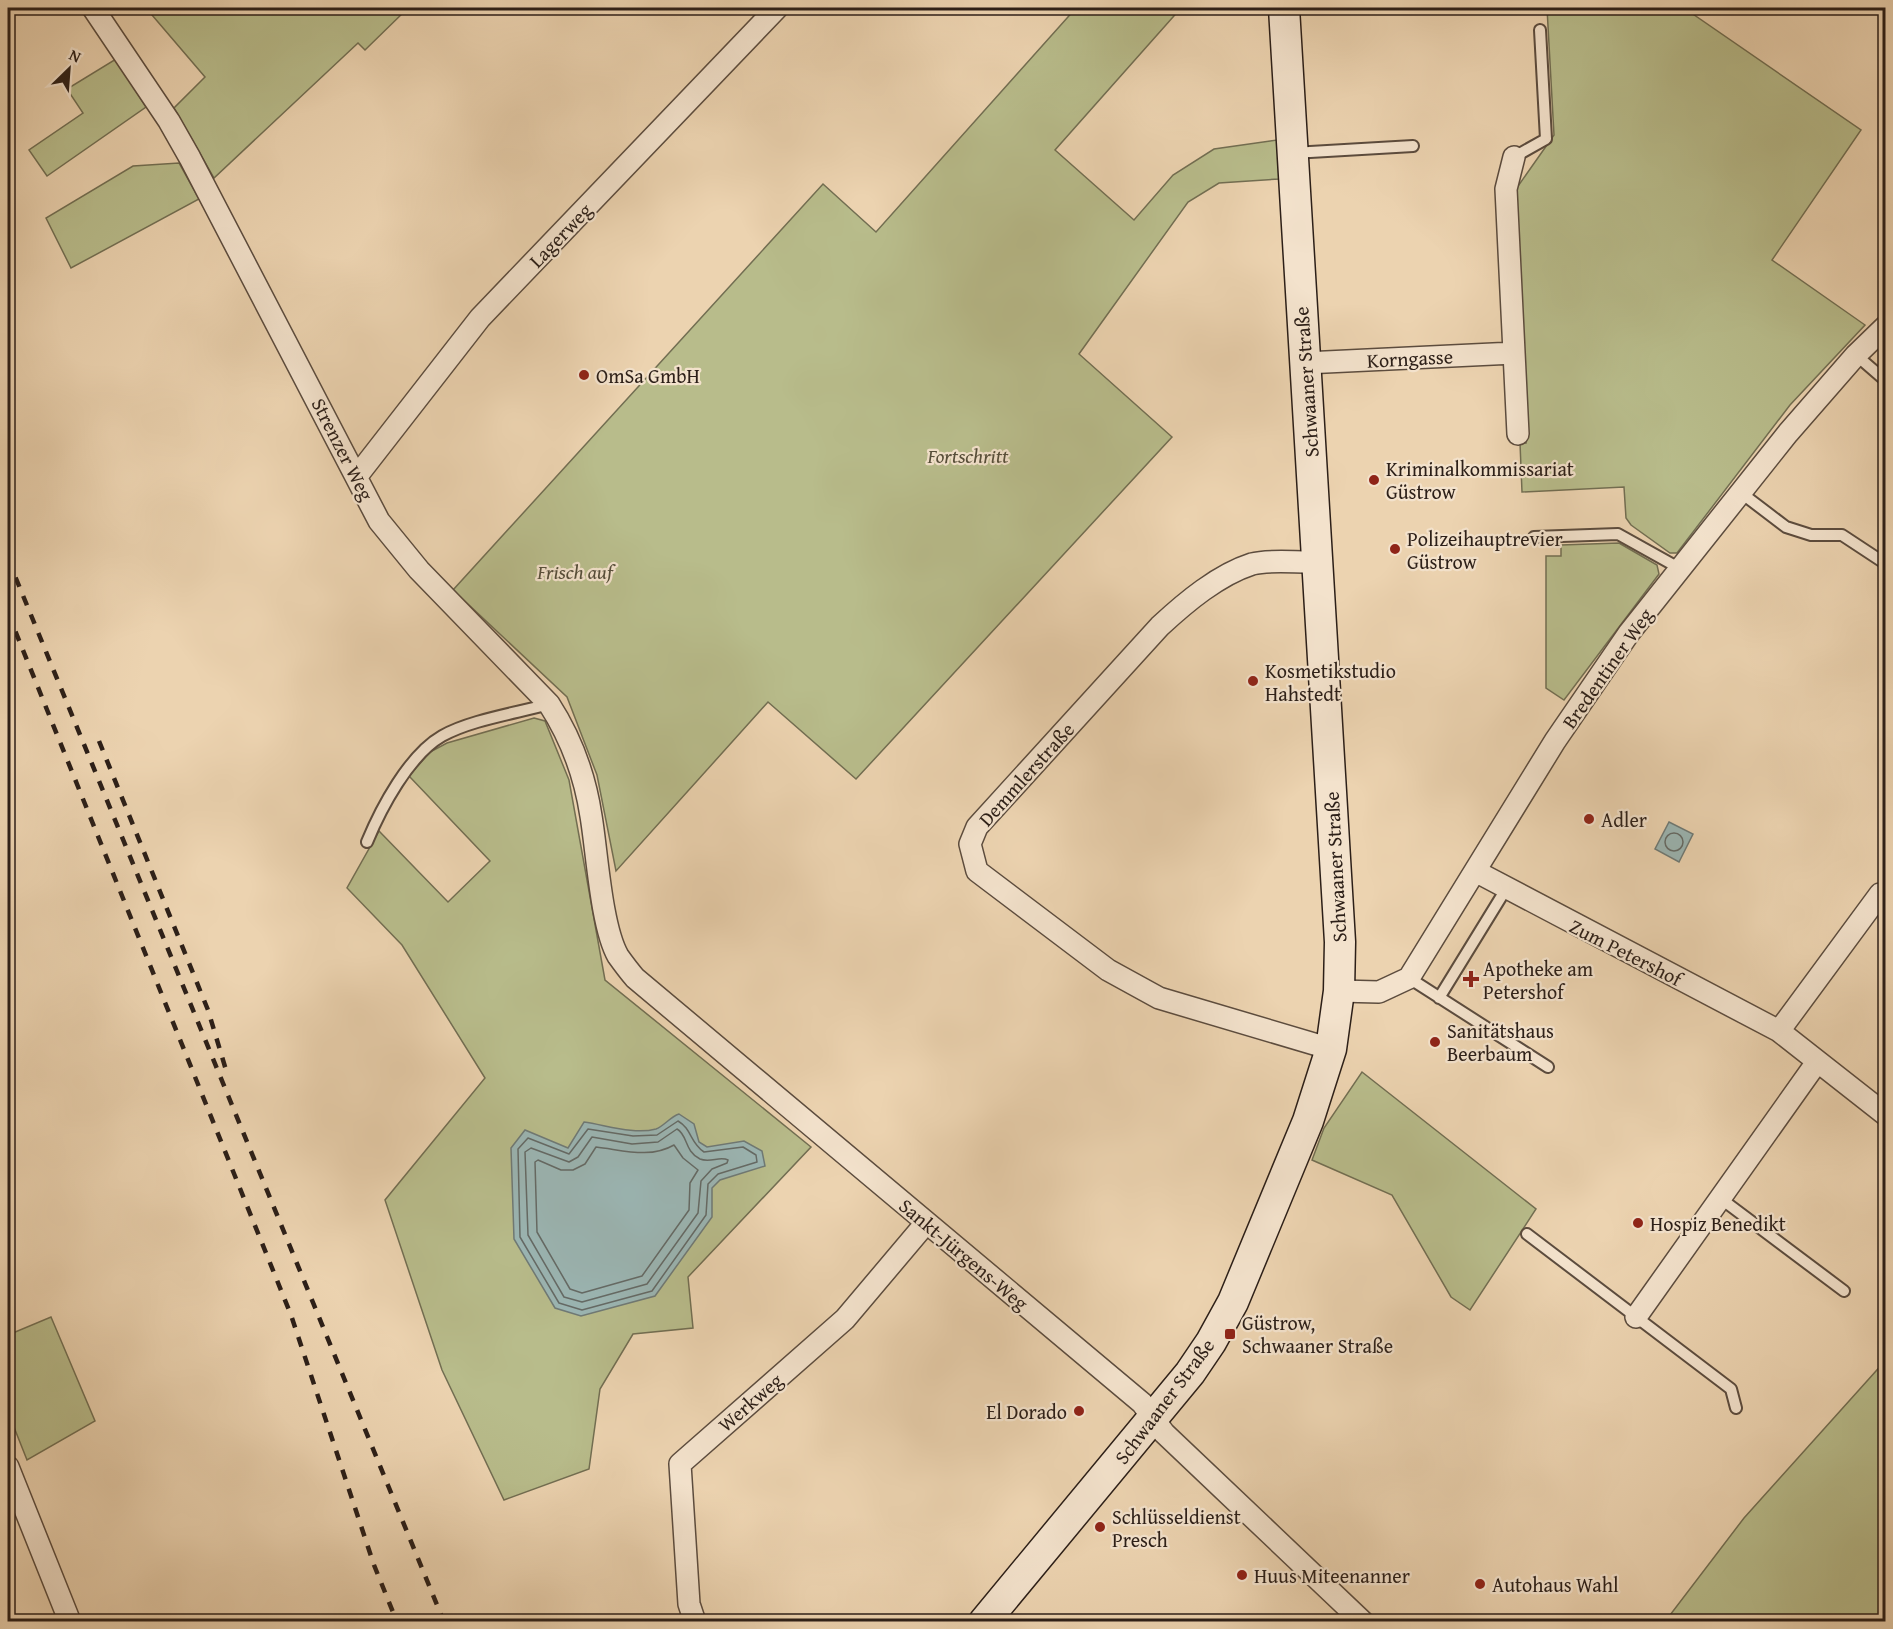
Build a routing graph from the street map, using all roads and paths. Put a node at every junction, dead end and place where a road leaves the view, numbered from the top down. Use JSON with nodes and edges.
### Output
{"nodes":[{"id":1,"x":93,"y":8,"type":"edge"},
{"id":2,"x":777,"y":8,"type":"edge"},
{"id":3,"x":1284,"y":8,"type":"edge"},
{"id":4,"x":1540,"y":30,"type":"dead end"},
{"id":5,"x":1413,"y":146,"type":"dead end"},
{"id":6,"x":1291,"y":153,"type":"junction"},
{"id":7,"x":1514,"y":157,"type":"joint"},
{"id":8,"x":1886,"y":326,"type":"edge"},
{"id":9,"x":1514,"y":353,"type":"junction"},
{"id":10,"x":1856,"y":355,"type":"junction"},
{"id":11,"x":1305,"y":363,"type":"junction"},
{"id":12,"x":1886,"y":381,"type":"edge"},
{"id":13,"x":1518,"y":434,"type":"dead end"},
{"id":14,"x":357,"y":476,"type":"junction"},
{"id":15,"x":1740,"y":492,"type":"junction"},
{"id":16,"x":1534,"y":537,"type":"dead end"},
{"id":17,"x":1318,"y":562,"type":"junction"},
{"id":18,"x":1886,"y":564,"type":"edge"},
{"id":19,"x":1679,"y":568,"type":"junction"},
{"id":20,"x":549,"y":705,"type":"junction"},
{"id":21,"x":368,"y":842,"type":"dead end"},
{"id":22,"x":1475,"y":871,"type":"junction"},
{"id":23,"x":599,"y":873,"type":"joint"},
{"id":24,"x":1506,"y":889,"type":"junction"},
{"id":25,"x":1882,"y":890,"type":"edge"},
{"id":26,"x":1409,"y":978,"type":"junction"},
{"id":27,"x":1339,"y":991,"type":"junction"},
{"id":28,"x":1439,"y":998,"type":"junction"},
{"id":29,"x":1779,"y":1031,"type":"junction"},
{"id":30,"x":1331,"y":1049,"type":"junction"},
{"id":31,"x":1817,"y":1062,"type":"junction"},
{"id":32,"x":1548,"y":1067,"type":"dead end"},
{"id":33,"x":1886,"y":1115,"type":"edge"},
{"id":34,"x":1720,"y":1198,"type":"junction"},
{"id":35,"x":926,"y":1223,"type":"junction"},
{"id":36,"x":1527,"y":1234,"type":"dead end"},
{"id":37,"x":1844,"y":1291,"type":"dead end"},
{"id":38,"x":1636,"y":1317,"type":"junction"},
{"id":39,"x":1736,"y":1408,"type":"dead end"},
{"id":40,"x":1154,"y":1419,"type":"junction"},
{"id":41,"x":8,"y":1467,"type":"edge"},
{"id":42,"x":70,"y":1622,"type":"edge"},
{"id":43,"x":695,"y":1622,"type":"edge"},
{"id":44,"x":984,"y":1622,"type":"edge"},
{"id":45,"x":1363,"y":1622,"type":"edge"}],
"edges":[{"from":1,"to":14,"type":"street","name":"Strenzer Weg"},
{"from":2,"to":14,"type":"street","name":"Lagerweg"},
{"from":3,"to":6,"type":"main road","name":"Schwaaner Straße"},
{"from":4,"to":7,"type":"lane"},
{"from":5,"to":6,"type":"lane"},
{"from":6,"to":11,"type":"main road","name":"Schwaaner Straße"},
{"from":7,"to":9,"type":"street"},
{"from":8,"to":10,"type":"street","name":"Bredentiner Weg"},
{"from":9,"to":11,"type":"street","name":"Korngasse"},
{"from":9,"to":13,"type":"street"},
{"from":10,"to":12,"type":"lane"},
{"from":10,"to":15,"type":"street","name":"Bredentiner Weg"},
{"from":11,"to":17,"type":"main road","name":"Schwaaner Straße"},
{"from":14,"to":20,"type":"street","name":"Strenzer Weg"},
{"from":15,"to":18,"type":"lane"},
{"from":15,"to":19,"type":"street","name":"Bredentiner Weg"},
{"from":16,"to":19,"type":"lane"},
{"from":17,"to":27,"type":"main road","name":"Schwaaner Straße"},
{"from":17,"to":30,"type":"street","name":"Demmlerstraße"},
{"from":19,"to":22,"type":"street","name":"Bredentiner Weg"},
{"from":20,"to":21,"type":"lane"},
{"from":20,"to":23,"type":"street","name":"Strenzer Weg"},
{"from":22,"to":24,"type":"street","name":"Zum Petershof"},
{"from":22,"to":26,"type":"street","name":"Bredentiner Weg"},
{"from":23,"to":35,"type":"street","name":"Sankt-Jürgens-Weg"},
{"from":24,"to":28,"type":"lane"},
{"from":24,"to":29,"type":"street","name":"Zum Petershof"},
{"from":25,"to":29,"type":"street"},
{"from":26,"to":27,"type":"street"},
{"from":26,"to":28,"type":"lane"},
{"from":27,"to":30,"type":"main road","name":"Schwaaner Straße"},
{"from":28,"to":32,"type":"lane"},
{"from":29,"to":31,"type":"street","name":"Zum Petershof"},
{"from":30,"to":40,"type":"main road","name":"Schwaaner Straße"},
{"from":31,"to":33,"type":"street","name":"Zum Petershof"},
{"from":31,"to":34,"type":"street"},
{"from":34,"to":37,"type":"lane"},
{"from":34,"to":38,"type":"street"},
{"from":35,"to":40,"type":"street","name":"Sankt-Jürgens-Weg"},
{"from":35,"to":43,"type":"street","name":"Werkweg"},
{"from":36,"to":38,"type":"lane"},
{"from":38,"to":39,"type":"lane"},
{"from":40,"to":44,"type":"main road","name":"Schwaaner Straße"},
{"from":40,"to":45,"type":"street","name":"Sankt-Jürgens-Weg"},
{"from":41,"to":42,"type":"street"}]}
